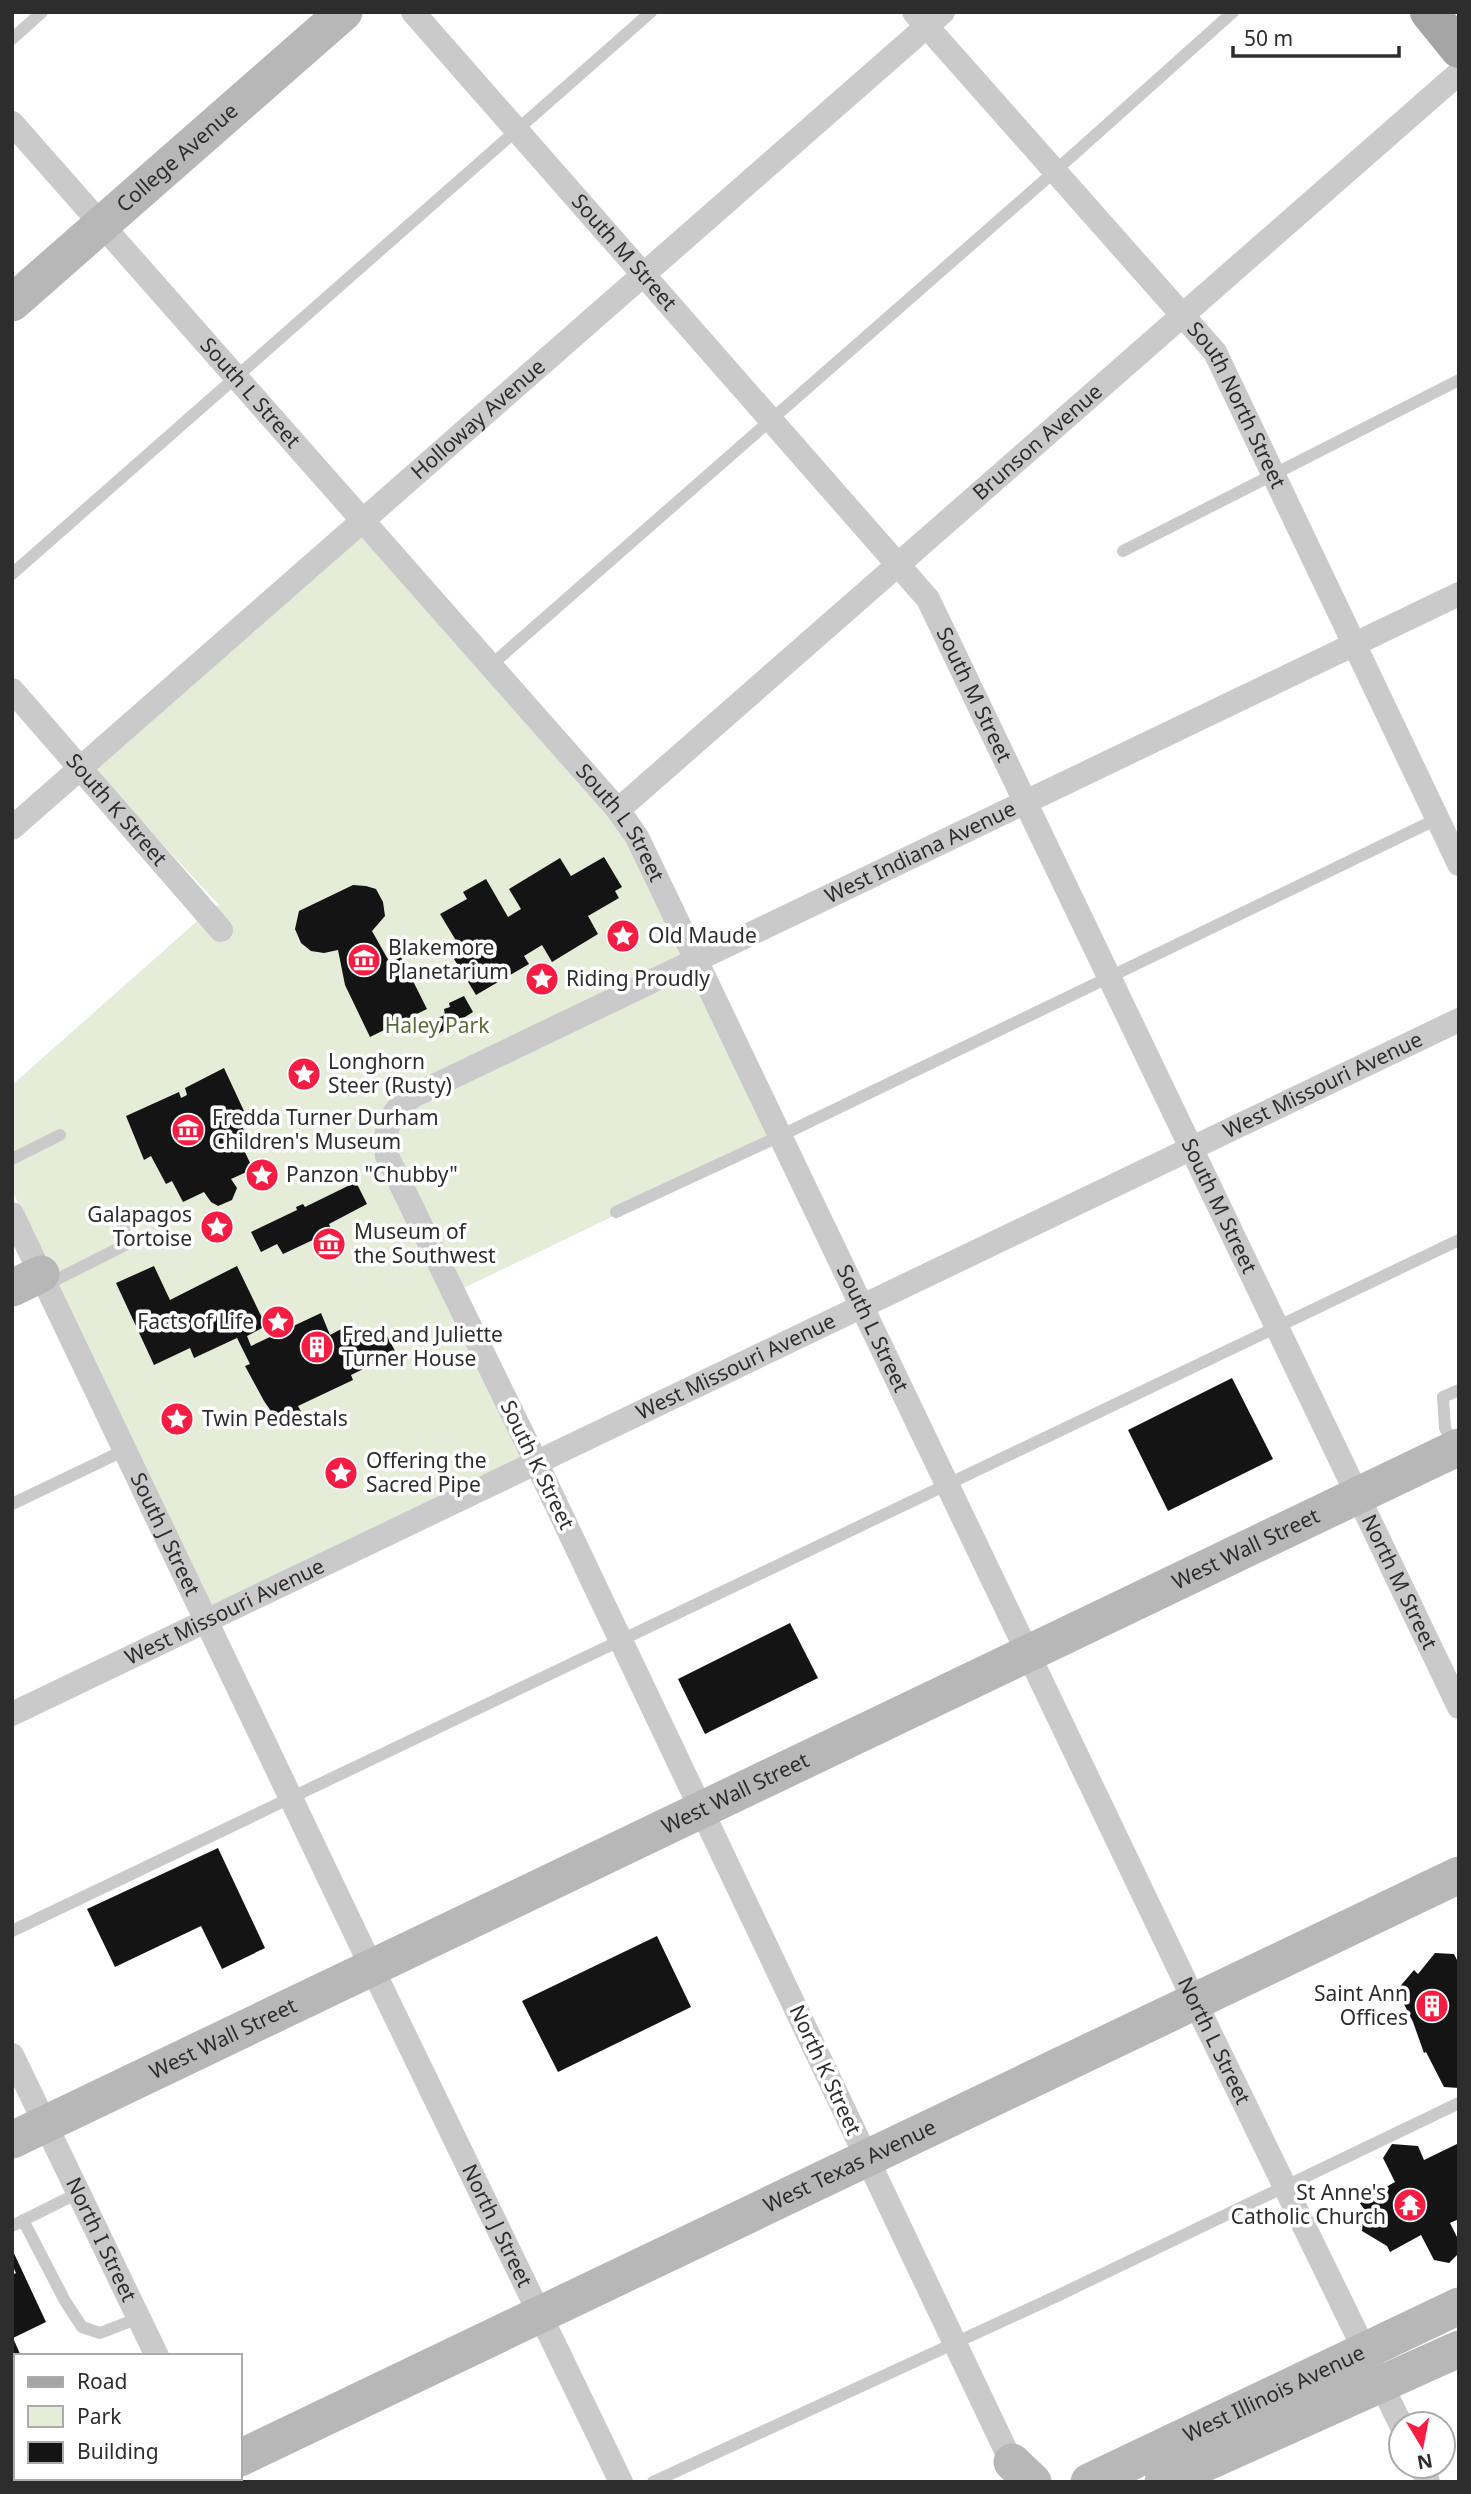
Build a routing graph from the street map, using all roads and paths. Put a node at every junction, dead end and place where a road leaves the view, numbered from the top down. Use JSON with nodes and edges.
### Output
{"nodes":[{"id":1,"x":42,"y":12,"type":"edge"},
{"id":2,"x":344,"y":12,"type":"edge"},
{"id":3,"x":413,"y":12,"type":"edge"},
{"id":4,"x":652,"y":12,"type":"edge"},
{"id":5,"x":1233,"y":12,"type":"edge"},
{"id":6,"x":1429,"y":12,"type":"edge"},
{"id":7,"x":928,"y":17,"type":"edge"},
{"id":8,"x":12,"y":39,"type":"edge"},
{"id":9,"x":1459,"y":49,"type":"edge"},
{"id":10,"x":1459,"y":73,"type":"edge"},
{"id":11,"x":12,"y":122,"type":"edge"},
{"id":12,"x":518,"y":131,"type":"junction"},
{"id":13,"x":1054,"y":172,"type":"junction"},
{"id":14,"x":101,"y":225,"type":"junction"},
{"id":15,"x":645,"y":276,"type":"junction"},
{"id":16,"x":12,"y":303,"type":"edge"},
{"id":17,"x":1182,"y":317,"type":"junction"},
{"id":18,"x":235,"y":377,"type":"junction"},
{"id":19,"x":1459,"y":380,"type":"edge"},
{"id":20,"x":770,"y":419,"type":"junction"},
{"id":21,"x":1274,"y":475,"type":"junction"},
{"id":22,"x":363,"y":522,"type":"junction"},
{"id":23,"x":1123,"y":551,"type":"dead end"},
{"id":24,"x":897,"y":563,"type":"junction"},
{"id":25,"x":12,"y":574,"type":"edge"},
{"id":26,"x":1459,"y":594,"type":"edge"},
{"id":27,"x":1354,"y":645,"type":"junction"},
{"id":28,"x":490,"y":666,"type":"junction"},
{"id":29,"x":12,"y":690,"type":"edge"},
{"id":30,"x":80,"y":769,"type":"junction"},
{"id":31,"x":1025,"y":803,"type":"junction"},
{"id":32,"x":618,"y":810,"type":"junction"},
{"id":33,"x":1437,"y":819,"type":"junction"},
{"id":34,"x":12,"y":828,"type":"edge"},
{"id":35,"x":1459,"y":864,"type":"edge"},
{"id":36,"x":221,"y":930,"type":"dead end"},
{"id":37,"x":695,"y":961,"type":"junction"},
{"id":38,"x":1109,"y":979,"type":"junction"},
{"id":39,"x":1459,"y":1020,"type":"edge"},
{"id":40,"x":390,"y":1118,"type":"joint"},
{"id":41,"x":60,"y":1135,"type":"dead end"},
{"id":42,"x":780,"y":1136,"type":"junction"},
{"id":43,"x":1190,"y":1149,"type":"junction"},
{"id":44,"x":12,"y":1159,"type":"edge"},
{"id":45,"x":617,"y":1212,"type":"dead end"},
{"id":46,"x":12,"y":1214,"type":"edge"},
{"id":47,"x":120,"y":1219,"type":"dead end"},
{"id":48,"x":1459,"y":1240,"type":"edge"},
{"id":49,"x":33,"y":1283,"type":"edge"},
{"id":50,"x":863,"y":1306,"type":"junction"},
{"id":51,"x":1276,"y":1326,"type":"junction"},
{"id":52,"x":1459,"y":1390,"type":"edge"},
{"id":53,"x":1457,"y":1448,"type":"edge"},
{"id":54,"x":125,"y":1450,"type":"junction"},
{"id":55,"x":536,"y":1462,"type":"junction"},
{"id":56,"x":948,"y":1484,"type":"junction"},
{"id":57,"x":1358,"y":1495,"type":"junction"},
{"id":58,"x":12,"y":1504,"type":"edge"},
{"id":59,"x":206,"y":1620,"type":"junction"},
{"id":60,"x":620,"y":1640,"type":"junction"},
{"id":61,"x":1029,"y":1653,"type":"junction"},
{"id":62,"x":1459,"y":1707,"type":"edge"},
{"id":63,"x":12,"y":1714,"type":"edge"},
{"id":64,"x":292,"y":1798,"type":"junction"},
{"id":65,"x":702,"y":1810,"type":"junction"},
{"id":66,"x":1459,"y":1875,"type":"edge"},
{"id":67,"x":12,"y":1931,"type":"edge"},
{"id":68,"x":372,"y":1968,"type":"junction"},
{"id":69,"x":1194,"y":2000,"type":"junction"},
{"id":70,"x":12,"y":2055,"type":"edge"},
{"id":71,"x":1459,"y":2103,"type":"edge"},
{"id":72,"x":45,"y":2124,"type":"junction"},
{"id":73,"x":12,"y":2140,"type":"edge"},
{"id":74,"x":867,"y":2158,"type":"junction"},
{"id":75,"x":1286,"y":2188,"type":"junction"},
{"id":76,"x":78,"y":2193,"type":"junction"},
{"id":77,"x":18,"y":2223,"type":"edge"},
{"id":78,"x":1459,"y":2306,"type":"edge"},
{"id":79,"x":540,"y":2315,"type":"junction"},
{"id":80,"x":139,"y":2318,"type":"junction"},
{"id":81,"x":956,"y":2344,"type":"junction"},
{"id":82,"x":1459,"y":2349,"type":"edge"},
{"id":83,"x":1365,"y":2352,"type":"junction"},
{"id":84,"x":156,"y":2354,"type":"edge"},
{"id":85,"x":1381,"y":2385,"type":"junction"},
{"id":86,"x":1394,"y":2410,"type":"edge"},
{"id":87,"x":242,"y":2457,"type":"edge"},
{"id":88,"x":1022,"y":2475,"type":"edge"},
{"id":89,"x":621,"y":2482,"type":"edge"},
{"id":90,"x":653,"y":2482,"type":"edge"},
{"id":91,"x":1088,"y":2482,"type":"edge"},
{"id":92,"x":1163,"y":2482,"type":"edge"}],
"edges":[{"from":1,"to":8,"type":"lane"},
{"from":2,"to":14,"type":"main road","name":"College Avenue"},
{"from":3,"to":12,"type":"street","name":"South M Street"},
{"from":4,"to":12,"type":"lane"},
{"from":5,"to":13,"type":"lane"},
{"from":6,"to":9,"type":"main road"},
{"from":7,"to":13,"type":"street","name":"South North Street"},
{"from":7,"to":15,"type":"street","name":"Holloway Avenue"},
{"from":10,"to":17,"type":"street","name":"Brunson Avenue"},
{"from":11,"to":14,"type":"street","name":"South L Street"},
{"from":12,"to":15,"type":"street","name":"South M Street"},
{"from":12,"to":18,"type":"lane"},
{"from":13,"to":17,"type":"street","name":"South North Street"},
{"from":13,"to":20,"type":"lane"},
{"from":14,"to":16,"type":"main road","name":"College Avenue"},
{"from":14,"to":18,"type":"street","name":"South L Street"},
{"from":15,"to":20,"type":"street","name":"South M Street"},
{"from":15,"to":22,"type":"street","name":"Holloway Avenue"},
{"from":17,"to":21,"type":"street","name":"South North Street"},
{"from":17,"to":24,"type":"street","name":"Brunson Avenue"},
{"from":18,"to":22,"type":"street","name":"South L Street"},
{"from":18,"to":25,"type":"lane"},
{"from":19,"to":21,"type":"lane"},
{"from":20,"to":24,"type":"street","name":"South M Street"},
{"from":20,"to":28,"type":"lane"},
{"from":21,"to":23,"type":"lane"},
{"from":21,"to":27,"type":"street","name":"South North Street"},
{"from":22,"to":28,"type":"street","name":"South L Street"},
{"from":22,"to":30,"type":"street","name":"Holloway Avenue"},
{"from":24,"to":31,"type":"street","name":"South M Street"},
{"from":24,"to":32,"type":"street","name":"Brunson Avenue"},
{"from":26,"to":27,"type":"street","name":"West Indiana Avenue"},
{"from":27,"to":31,"type":"street","name":"West Indiana Avenue"},
{"from":27,"to":33,"type":"street","name":"South North Street"},
{"from":28,"to":32,"type":"street","name":"South L Street"},
{"from":29,"to":30,"type":"street","name":"South K Street"},
{"from":30,"to":34,"type":"street","name":"Holloway Avenue"},
{"from":30,"to":36,"type":"street","name":"South K Street"},
{"from":31,"to":37,"type":"street","name":"West Indiana Avenue"},
{"from":31,"to":38,"type":"street","name":"South M Street"},
{"from":32,"to":37,"type":"street","name":"South L Street"},
{"from":33,"to":35,"type":"street","name":"South North Street"},
{"from":33,"to":38,"type":"lane"},
{"from":37,"to":40,"type":"street","name":"West Indiana Avenue"},
{"from":37,"to":42,"type":"street","name":"South L Street"},
{"from":38,"to":42,"type":"lane"},
{"from":38,"to":43,"type":"street","name":"South M Street"},
{"from":39,"to":43,"type":"street","name":"West Missouri Avenue"},
{"from":40,"to":55,"type":"street","name":"South K Street"},
{"from":41,"to":44,"type":"lane"},
{"from":42,"to":45,"type":"lane"},
{"from":42,"to":50,"type":"street","name":"South L Street"},
{"from":43,"to":50,"type":"street","name":"West Missouri Avenue"},
{"from":43,"to":51,"type":"street","name":"South M Street"},
{"from":46,"to":49,"type":"street","name":"South J Street"},
{"from":47,"to":49,"type":"lane"},
{"from":48,"to":51,"type":"lane"},
{"from":49,"to":54,"type":"street","name":"South J Street"},
{"from":50,"to":55,"type":"street","name":"West Missouri Avenue"},
{"from":50,"to":56,"type":"street","name":"South L Street"},
{"from":51,"to":56,"type":"lane"},
{"from":51,"to":57,"type":"street","name":"South M Street"},
{"from":52,"to":53,"type":"lane"},
{"from":53,"to":57,"type":"main road","name":"West Wall Street"},
{"from":54,"to":58,"type":"lane"},
{"from":54,"to":59,"type":"street","name":"South J Street"},
{"from":55,"to":59,"type":"street","name":"West Missouri Avenue"},
{"from":55,"to":60,"type":"street","name":"South K Street"},
{"from":56,"to":60,"type":"lane"},
{"from":56,"to":61,"type":"street","name":"South L Street"},
{"from":57,"to":61,"type":"main road","name":"West Wall Street"},
{"from":57,"to":62,"type":"street","name":"North M Street"},
{"from":59,"to":63,"type":"street","name":"West Missouri Avenue"},
{"from":59,"to":64,"type":"street","name":"South J Street"},
{"from":60,"to":64,"type":"lane"},
{"from":60,"to":65,"type":"street","name":"South K Street"},
{"from":61,"to":65,"type":"main road","name":"West Wall Street"},
{"from":61,"to":69,"type":"street","name":"North L Street"},
{"from":64,"to":67,"type":"lane"},
{"from":64,"to":68,"type":"street","name":"South J Street"},
{"from":65,"to":68,"type":"main road","name":"West Wall Street"},
{"from":65,"to":74,"type":"street","name":"North K Street"},
{"from":66,"to":69,"type":"main road","name":"West Texas Avenue"},
{"from":68,"to":72,"type":"main road","name":"West Wall Street"},
{"from":68,"to":79,"type":"street","name":"North J Street"},
{"from":69,"to":74,"type":"main road","name":"West Texas Avenue"},
{"from":69,"to":75,"type":"street","name":"North L Street"},
{"from":70,"to":72,"type":"street","name":"North I Street"},
{"from":71,"to":75,"type":"lane"},
{"from":72,"to":73,"type":"main road","name":"West Wall Street"},
{"from":72,"to":76,"type":"street","name":"North I Street"},
{"from":74,"to":79,"type":"main road","name":"West Texas Avenue"},
{"from":74,"to":81,"type":"street","name":"North K Street"},
{"from":75,"to":81,"type":"lane"},
{"from":75,"to":83,"type":"street","name":"North L Street"},
{"from":76,"to":77,"type":"lane"},
{"from":76,"to":80,"type":"street","name":"North I Street"},
{"from":77,"to":80,"type":"lane"},
{"from":78,"to":83,"type":"main road","name":"West Illinois Avenue"},
{"from":79,"to":87,"type":"main road","name":"West Texas Avenue"},
{"from":79,"to":89,"type":"street","name":"North J Street"},
{"from":80,"to":84,"type":"street","name":"North I Street"},
{"from":81,"to":88,"type":"street","name":"North K Street"},
{"from":81,"to":90,"type":"lane"},
{"from":82,"to":85,"type":"main road","name":"West Illinois Avenue"},
{"from":83,"to":85,"type":"street","name":"North L Street"},
{"from":83,"to":91,"type":"main road","name":"West Illinois Avenue"},
{"from":85,"to":86,"type":"street","name":"North L Street"},
{"from":85,"to":92,"type":"main road","name":"West Illinois Avenue"}]}
